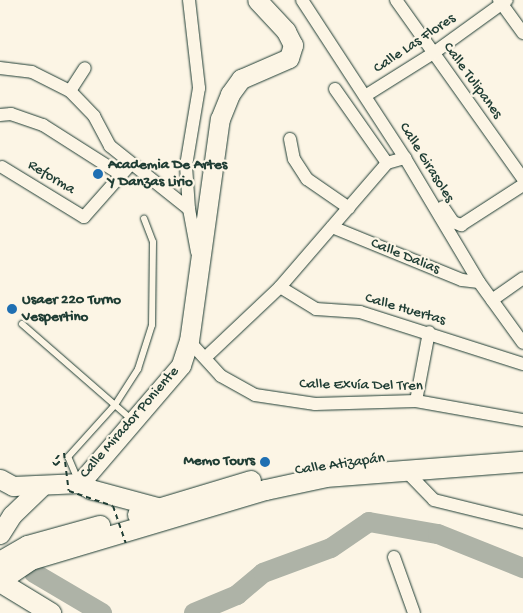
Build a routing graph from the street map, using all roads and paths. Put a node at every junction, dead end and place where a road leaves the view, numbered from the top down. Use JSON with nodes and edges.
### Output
{"nodes":[{"id":1,"x":189,"y":0,"type":"edge"},
{"id":2,"x":256,"y":0,"type":"edge"},
{"id":3,"x":302,"y":0,"type":"edge"},
{"id":4,"x":396,"y":0,"type":"edge"},
{"id":5,"x":503,"y":1,"type":"edge"},
{"id":6,"x":523,"y":33,"type":"edge"},
{"id":7,"x":432,"y":54,"type":"junction"},
{"id":8,"x":0,"y":68,"type":"edge"},
{"id":9,"x":85,"y":68,"type":"dead end"},
{"id":10,"x":335,"y":89,"type":"dead end"},
{"id":11,"x":70,"y":91,"type":"junction"},
{"id":12,"x":365,"y":96,"type":"junction"},
{"id":13,"x":0,"y":116,"type":"edge"},
{"id":14,"x":290,"y":139,"type":"dead end"},
{"id":15,"x":405,"y":158,"type":"junction"},
{"id":16,"x":387,"y":163,"type":"junction"},
{"id":17,"x":2,"y":167,"type":"dead end"},
{"id":18,"x":125,"y":169,"type":"junction"},
{"id":19,"x":413,"y":172,"type":"junction"},
{"id":20,"x":523,"y":179,"type":"edge"},
{"id":21,"x":523,"y":185,"type":"edge"},
{"id":22,"x":349,"y":208,"type":"junction"},
{"id":23,"x":189,"y":209,"type":"junction"},
{"id":24,"x":144,"y":219,"type":"dead end"},
{"id":25,"x":332,"y":227,"type":"junction"},
{"id":26,"x":199,"y":259,"type":"junction"},
{"id":27,"x":523,"y":278,"type":"edge"},
{"id":28,"x":479,"y":282,"type":"junction"},
{"id":29,"x":280,"y":287,"type":"junction"},
{"id":30,"x":492,"y":300,"type":"junction"},
{"id":31,"x":22,"y":324,"type":"dead end"},
{"id":32,"x":428,"y":332,"type":"junction"},
{"id":33,"x":190,"y":341,"type":"junction"},
{"id":34,"x":523,"y":343,"type":"edge"},
{"id":35,"x":206,"y":357,"type":"junction"},
{"id":36,"x":523,"y":364,"type":"edge"},
{"id":37,"x":416,"y":401,"type":"junction"},
{"id":38,"x":115,"y":405,"type":"junction"},
{"id":39,"x":523,"y":420,"type":"edge"},
{"id":40,"x":134,"y":422,"type":"junction"},
{"id":41,"x":523,"y":448,"type":"edge"},
{"id":42,"x":64,"y":453,"type":"dead end"},
{"id":43,"x":523,"y":462,"type":"edge"},
{"id":44,"x":404,"y":469,"type":"junction"},
{"id":45,"x":0,"y":479,"type":"edge"},
{"id":46,"x":80,"y":483,"type":"junction"},
{"id":47,"x":41,"y":487,"type":"junction"},
{"id":48,"x":164,"y":514,"type":"junction"},
{"id":49,"x":523,"y":522,"type":"edge"},
{"id":50,"x":0,"y":534,"type":"edge"},
{"id":51,"x":126,"y":543,"type":"dead end"},
{"id":52,"x":394,"y":557,"type":"dead end"},
{"id":53,"x":0,"y":562,"type":"edge"},
{"id":54,"x":0,"y":582,"type":"edge"},
{"id":55,"x":50,"y":613,"type":"edge"},
{"id":56,"x":414,"y":613,"type":"edge"}],
"edges":[{"from":1,"to":23,"type":"street"},
{"from":2,"to":26,"type":"street"},
{"from":3,"to":12,"type":"street","name":"Calle Girasoles"},
{"from":4,"to":7,"type":"street","name":"Calle Tulipanes"},
{"from":5,"to":6,"type":"street"},
{"from":5,"to":7,"type":"street","name":"Calle Las Flores"},
{"from":7,"to":12,"type":"street","name":"Calle Las Flores"},
{"from":7,"to":20,"type":"street","name":"Calle Tulipanes"},
{"from":8,"to":11,"type":"street"},
{"from":9,"to":11,"type":"street"},
{"from":10,"to":16,"type":"street"},
{"from":11,"to":18,"type":"street"},
{"from":12,"to":15,"type":"street","name":"Calle Girasoles"},
{"from":13,"to":18,"type":"street"},
{"from":14,"to":22,"type":"street"},
{"from":15,"to":16,"type":"street"},
{"from":15,"to":19,"type":"street","name":"Calle Girasoles"},
{"from":16,"to":22,"type":"street"},
{"from":17,"to":18,"type":"street","name":"Reforma"},
{"from":18,"to":23,"type":"street"},
{"from":19,"to":21,"type":"street"},
{"from":19,"to":28,"type":"street","name":"Calle Girasoles"},
{"from":22,"to":25,"type":"street"},
{"from":23,"to":26,"type":"street"},
{"from":24,"to":38,"type":"lane","name":"Calle Mirador Poniente"},
{"from":25,"to":28,"type":"street","name":"Calle Dalias"},
{"from":25,"to":29,"type":"street"},
{"from":26,"to":33,"type":"street","name":"Calle Mirador Poniente"},
{"from":27,"to":30,"type":"street"},
{"from":28,"to":30,"type":"street","name":"Calle Girasoles"},
{"from":29,"to":32,"type":"street","name":"Calle Huertas"},
{"from":29,"to":35,"type":"street"},
{"from":30,"to":34,"type":"street","name":"Calle Girasoles"},
{"from":31,"to":38,"type":"lane"},
{"from":32,"to":36,"type":"street","name":"Calle Huertas"},
{"from":32,"to":37,"type":"street"},
{"from":33,"to":35,"type":"street","name":"Calle Exvía Del Tren"},
{"from":33,"to":40,"type":"street","name":"Calle Mirador Poniente"},
{"from":35,"to":37,"type":"street","name":"Calle Exvía Del Tren"},
{"from":37,"to":39,"type":"street","name":"Calle Exvía Del Tren"},
{"from":38,"to":40,"type":"lane"},
{"from":38,"to":46,"type":"lane","name":"Calle Mirador Poniente"},
{"from":40,"to":46,"type":"street","name":"Calle Mirador Poniente"},
{"from":41,"to":48,"type":"main road","name":"Calle Atizapán"},
{"from":42,"to":51,"type":"path","bridge":true},
{"from":43,"to":44,"type":"main road","name":"Calle Atizapán"},
{"from":44,"to":48,"type":"main road","name":"Calle Atizapán"},
{"from":44,"to":49,"type":"street"},
{"from":45,"to":47,"type":"street"},
{"from":46,"to":47,"type":"street"},
{"from":46,"to":48,"type":"street"},
{"from":47,"to":50,"type":"street"},
{"from":48,"to":53,"type":"main road"},
{"from":48,"to":54,"type":"main road"},
{"from":52,"to":56,"type":"street"},
{"from":54,"to":55,"type":"main road"}]}
